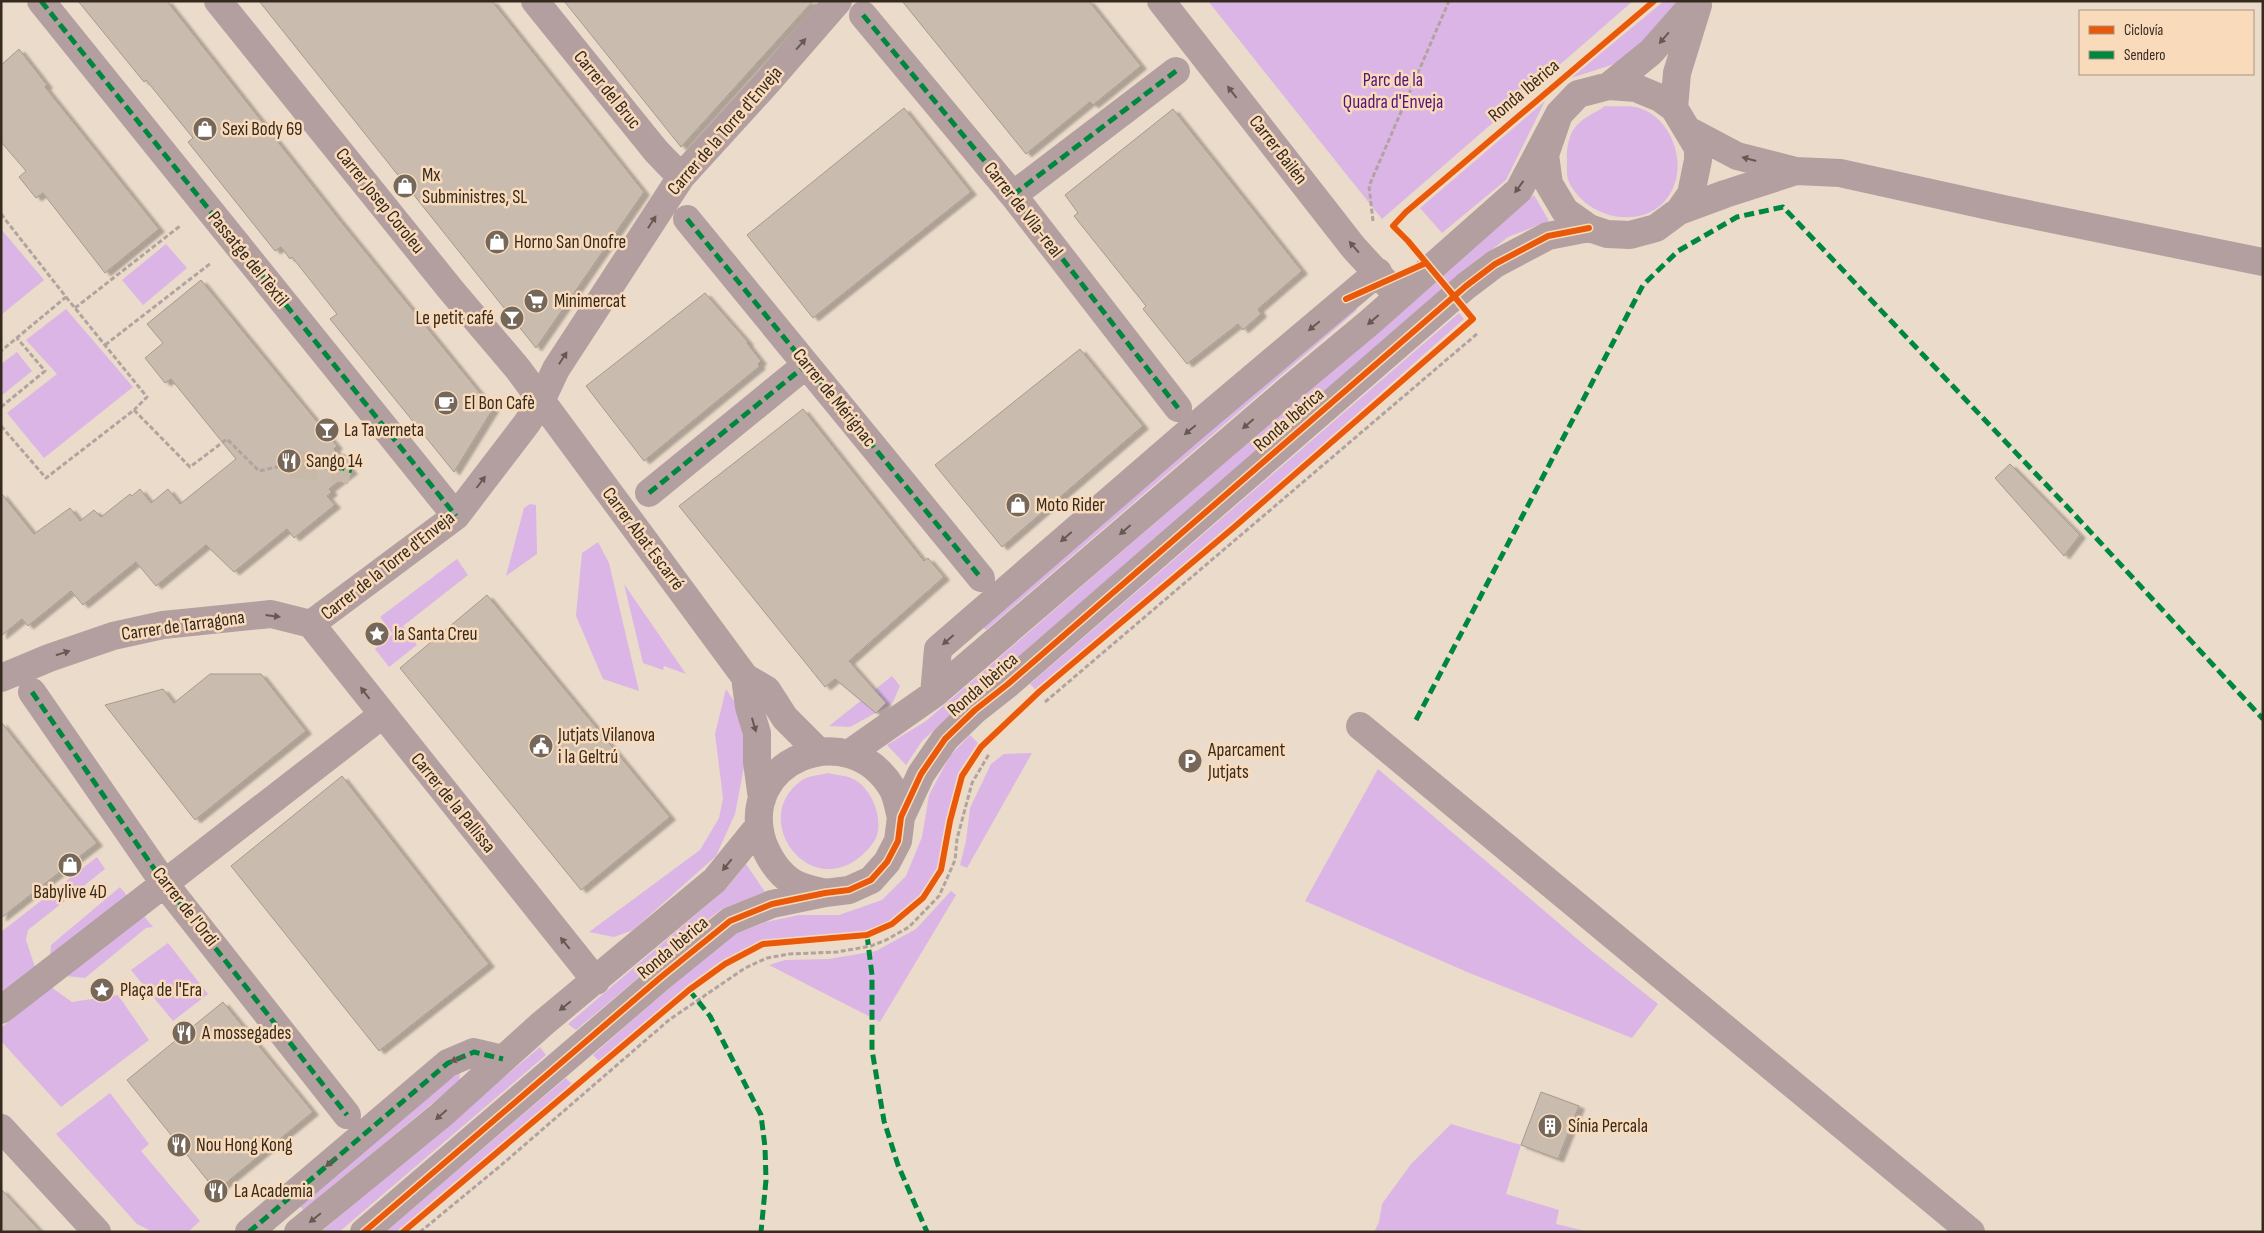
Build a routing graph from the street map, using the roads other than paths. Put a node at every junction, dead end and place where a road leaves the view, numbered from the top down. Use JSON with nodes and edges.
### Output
{"nodes":[{"id":1,"x":41,"y":1,"type":"edge"},
{"id":2,"x":218,"y":1,"type":"edge"},
{"id":3,"x":535,"y":1,"type":"edge"},
{"id":4,"x":838,"y":1,"type":"edge"},
{"id":5,"x":1161,"y":1,"type":"edge"},
{"id":6,"x":1697,"y":1,"type":"edge"},
{"id":7,"x":863,"y":15,"type":"dead end"},
{"id":8,"x":1176,"y":71,"type":"dead end"},
{"id":9,"x":1609,"y":86,"type":"junction"},
{"id":10,"x":1559,"y":114,"type":"junction"},
{"id":11,"x":1681,"y":119,"type":"junction"},
{"id":12,"x":1796,"y":171,"type":"junction"},
{"id":13,"x":681,"y":177,"type":"junction"},
{"id":14,"x":1013,"y":195,"type":"junction"},
{"id":15,"x":1679,"y":211,"type":"junction"},
{"id":16,"x":687,"y":219,"type":"dead end"},
{"id":17,"x":1589,"y":228,"type":"junction"},
{"id":18,"x":2263,"y":262,"type":"edge"},
{"id":19,"x":1378,"y":272,"type":"junction"},
{"id":20,"x":1398,"y":296,"type":"junction"},
{"id":21,"x":806,"y":365,"type":"junction"},
{"id":22,"x":541,"y":401,"type":"junction"},
{"id":23,"x":1178,"y":408,"type":"dead end"},
{"id":24,"x":649,"y":494,"type":"dead end"},
{"id":25,"x":456,"y":516,"type":"junction"},
{"id":26,"x":981,"y":578,"type":"dead end"},
{"id":27,"x":311,"y":624,"type":"junction"},
{"id":28,"x":745,"y":677,"type":"junction"},
{"id":29,"x":1,"y":678,"type":"edge"},
{"id":30,"x":32,"y":692,"type":"dead end"},
{"id":31,"x":934,"y":694,"type":"junction"},
{"id":32,"x":382,"y":715,"type":"junction"},
{"id":33,"x":1360,"y":726,"type":"dead end"},
{"id":34,"x":818,"y":751,"type":"junction"},
{"id":35,"x":850,"y":753,"type":"junction"},
{"id":36,"x":762,"y":799,"type":"junction"},
{"id":37,"x":901,"y":818,"type":"junction"},
{"id":38,"x":758,"y":827,"type":"junction"},
{"id":39,"x":164,"y":883,"type":"junction"},
{"id":40,"x":825,"y":893,"type":"junction"},
{"id":41,"x":596,"y":981,"type":"junction"},
{"id":42,"x":1,"y":1010,"type":"edge"},
{"id":43,"x":503,"y":1059,"type":"junction"},
{"id":44,"x":347,"y":1115,"type":"dead end"},
{"id":45,"x":1,"y":1128,"type":"edge"},
{"id":46,"x":97,"y":1232,"type":"edge"},
{"id":47,"x":249,"y":1232,"type":"edge"},
{"id":48,"x":298,"y":1232,"type":"edge"},
{"id":49,"x":364,"y":1232,"type":"edge"},
{"id":50,"x":1971,"y":1232,"type":"edge"}],
"edges":[{"from":1,"to":25,"type":"street","name":"Passatge del Tèxtil"},
{"from":2,"to":22,"type":"street","name":"Carrer Josep Coroleu"},
{"from":3,"to":13,"type":"street","name":"Carrer del Bruc"},
{"from":13,"to":4,"type":"street","name":"Carrer de la Torre d'Enveja","one_way":true},
{"from":19,"to":5,"type":"street","name":"Carrer Bailén","one_way":true},
{"from":6,"to":9,"type":"street","name":"Ronda Ibèrica","one_way":true},
{"from":6,"to":11,"type":"street","name":"Ronda Ibèrica"},
{"from":7,"to":14,"type":"street","name":"Carrer de Vila-real"},
{"from":8,"to":14,"type":"street"},
{"from":9,"to":10,"type":"street","name":"Ronda Ibèrica"},
{"from":9,"to":11,"type":"street","name":"Ronda Ibèrica"},
{"from":10,"to":17,"type":"street","name":"Ronda Ibèrica"},
{"from":10,"to":20,"type":"street","name":"Ronda Ibèrica","one_way":true},
{"from":12,"to":11,"type":"street","one_way":true},
{"from":11,"to":15,"type":"street","name":"Ronda Ibèrica"},
{"from":12,"to":15,"type":"street"},
{"from":12,"to":18,"type":"street"},
{"from":22,"to":13,"type":"street","name":"Carrer de la Torre d'Enveja","one_way":true},
{"from":14,"to":23,"type":"street","name":"Carrer de Vila-real"},
{"from":15,"to":17,"type":"street","name":"Ronda Ibèrica"},
{"from":16,"to":21,"type":"street","name":"Carrer de Mérignac"},
{"from":17,"to":37,"type":"street","name":"Ronda Ibèrica"},
{"from":19,"to":20,"type":"street","name":"Carrer Bailén"},
{"from":19,"to":31,"type":"street","name":"Ronda Ibèrica","one_way":true},
{"from":20,"to":31,"type":"street","name":"Ronda Ibèrica","one_way":true},
{"from":21,"to":24,"type":"street"},
{"from":21,"to":26,"type":"street","name":"Carrer de Mérignac"},
{"from":25,"to":22,"type":"street","name":"Carrer de la Torre d'Enveja","one_way":true},
{"from":22,"to":28,"type":"street","name":"Carrer Abat Escarré"},
{"from":25,"to":27,"type":"street","name":"Carrer de la Torre d'Enveja"},
{"from":29,"to":27,"type":"street","name":"Carrer de Tarragona","one_way":true},
{"from":32,"to":27,"type":"street","name":"Carrer de la Pallissa","one_way":true},
{"from":28,"to":34,"type":"street"},
{"from":28,"to":36,"type":"street","name":"Ronda Ibèrica","one_way":true},
{"from":30,"to":39,"type":"street","name":"Carrer de l'Ordi"},
{"from":31,"to":35,"type":"street","name":"Ronda Ibèrica"},
{"from":32,"to":39,"type":"street"},
{"from":41,"to":32,"type":"street","name":"Carrer de la Pallissa","one_way":true},
{"from":33,"to":50,"type":"street"},
{"from":34,"to":35,"type":"street","name":"Ronda Ibèrica"},
{"from":34,"to":36,"type":"street","name":"Ronda Ibèrica"},
{"from":35,"to":37,"type":"street","name":"Ronda Ibèrica"},
{"from":36,"to":38,"type":"street","name":"Ronda Ibèrica"},
{"from":37,"to":40,"type":"street","name":"Ronda Ibèrica"},
{"from":38,"to":40,"type":"street","name":"Ronda Ibèrica"},
{"from":38,"to":41,"type":"street","name":"Ronda Ibèrica","one_way":true},
{"from":39,"to":42,"type":"street"},
{"from":39,"to":44,"type":"street","name":"Carrer de l'Ordi"},
{"from":40,"to":49,"type":"street","name":"Ronda Ibèrica"},
{"from":41,"to":43,"type":"street","name":"Ronda Ibèrica","one_way":true},
{"from":43,"to":47,"type":"street","one_way":true},
{"from":43,"to":48,"type":"street","name":"Ronda Ibèrica","one_way":true},
{"from":45,"to":46,"type":"street"}]}
